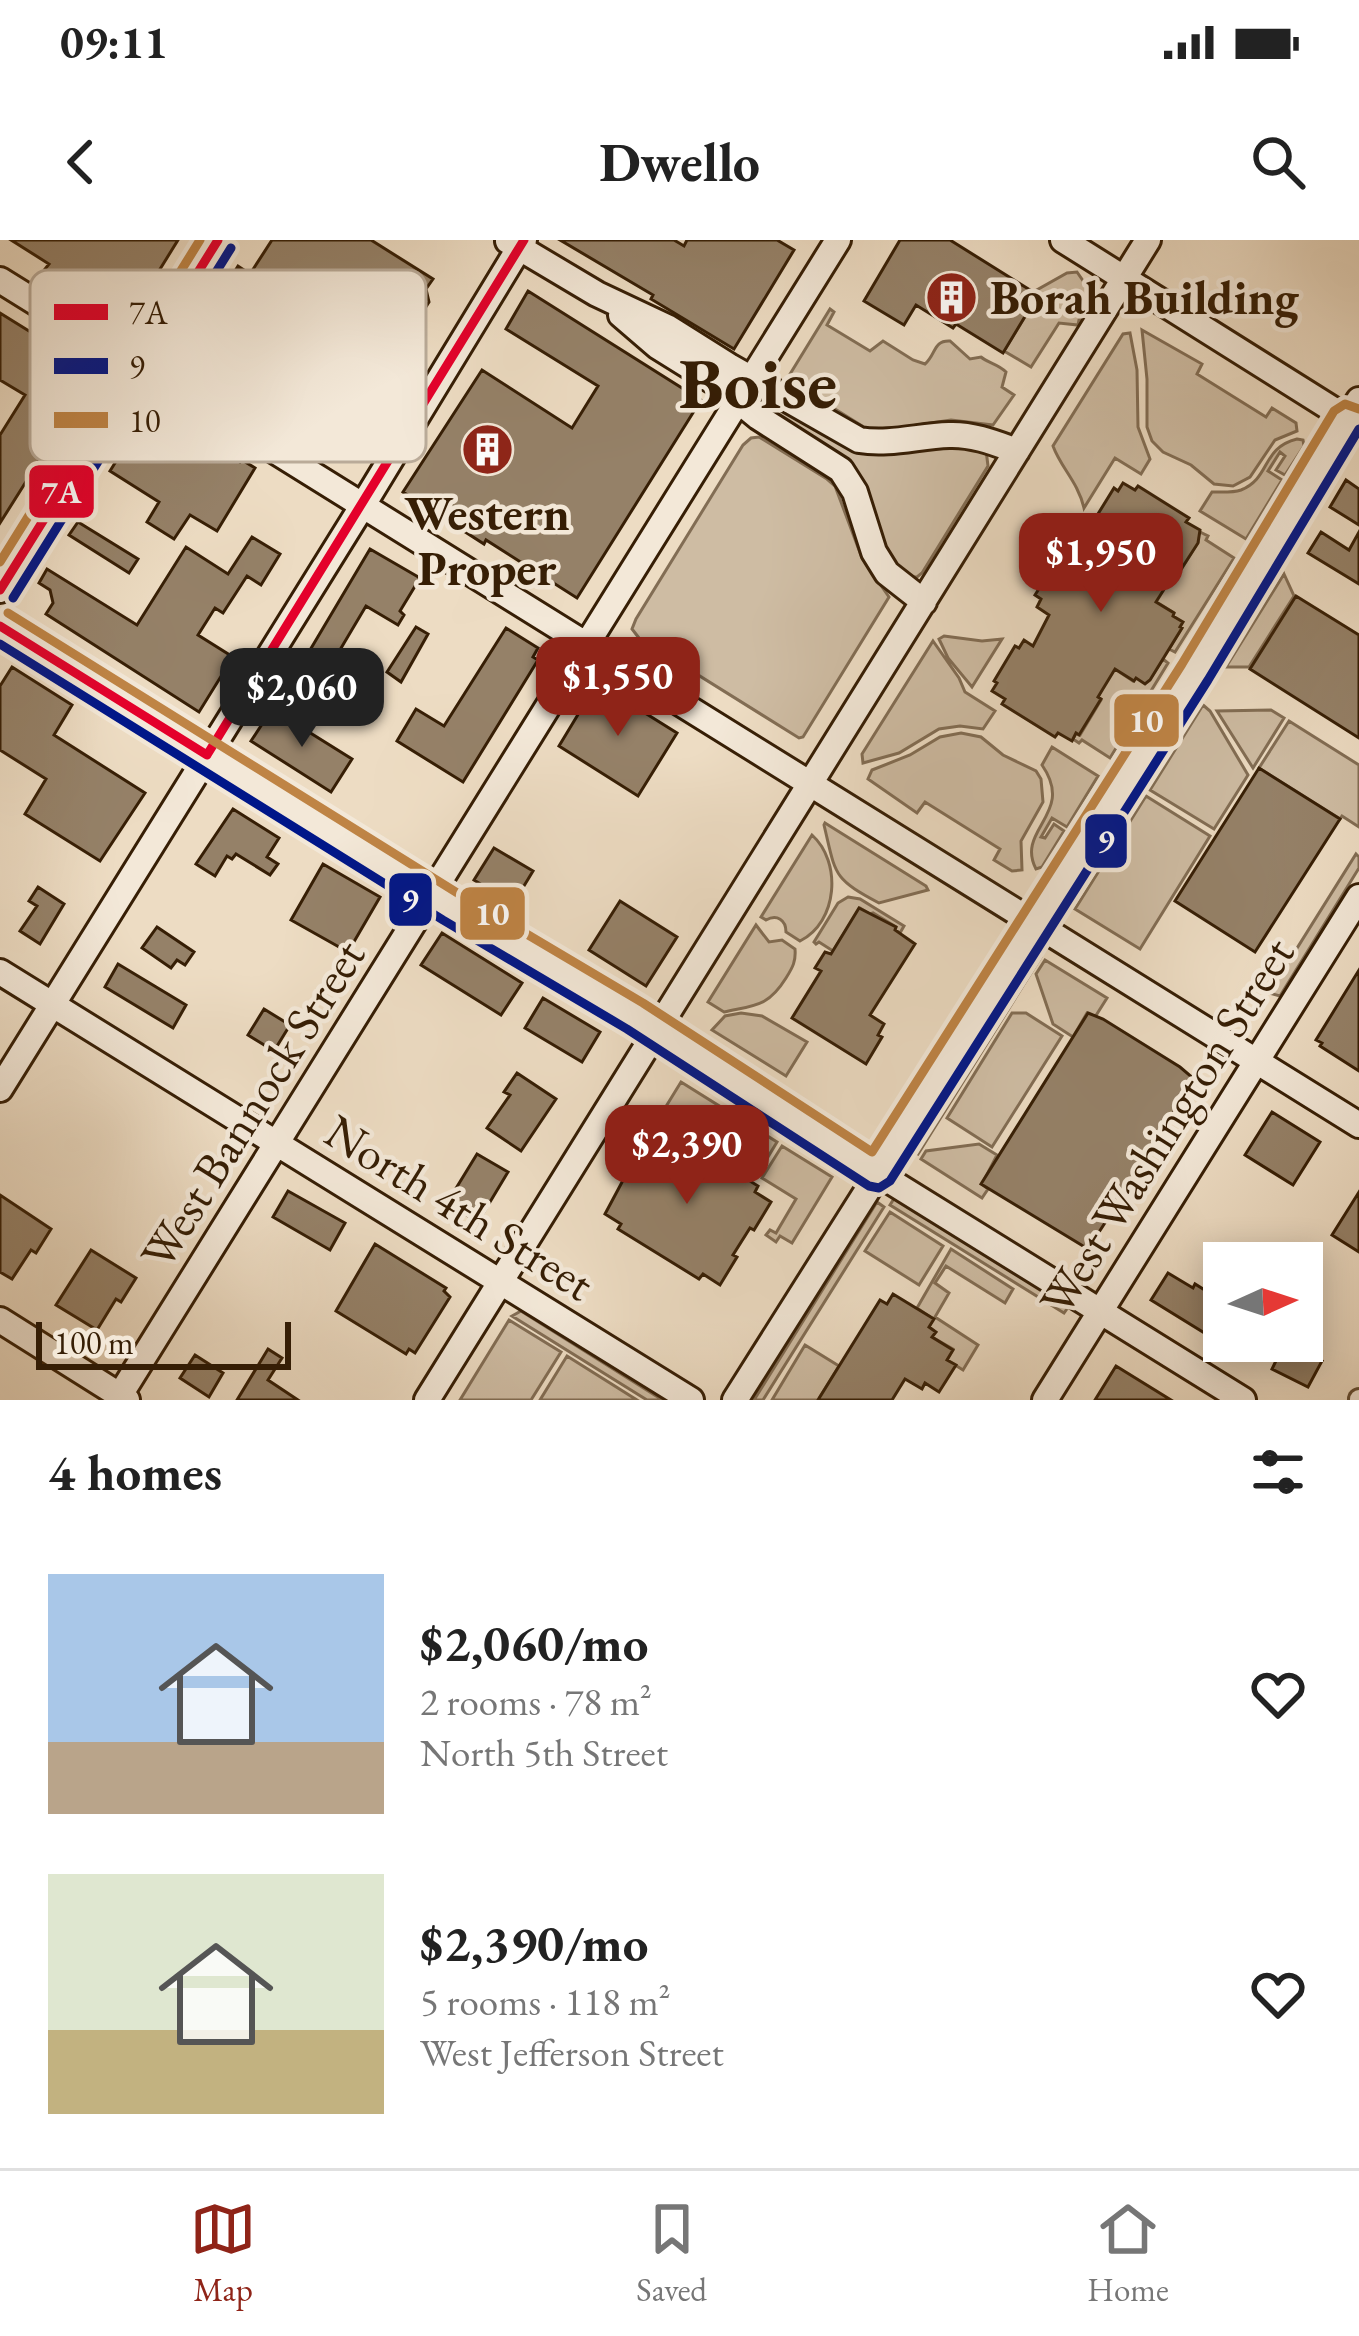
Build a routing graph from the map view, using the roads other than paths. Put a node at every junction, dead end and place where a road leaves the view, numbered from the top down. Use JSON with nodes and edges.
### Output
{"nodes":[{"id":1,"x":218,"y":240,"type":"edge"},
{"id":2,"x":838,"y":240,"type":"edge"},
{"id":3,"x":1063,"y":240,"type":"edge"},
{"id":4,"x":1148,"y":240,"type":"edge"},
{"id":5,"x":516,"y":243,"type":"edge"},
{"id":6,"x":199,"y":270,"type":"edge"},
{"id":7,"x":1125,"y":278,"type":"junction"},
{"id":8,"x":0,"y":280,"type":"edge"},
{"id":9,"x":30,"y":298,"type":"edge"},
{"id":10,"x":745,"y":390,"type":"junction"},
{"id":11,"x":426,"y":397,"type":"edge"},
{"id":12,"x":1355,"y":415,"type":"edge"},
{"id":13,"x":1017,"y":452,"type":"junction"},
{"id":14,"x":80,"y":462,"type":"edge"},
{"id":15,"x":294,"y":462,"type":"edge"},
{"id":16,"x":388,"y":462,"type":"edge"},
{"id":17,"x":363,"y":505,"type":"junction"},
{"id":18,"x":0,"y":590,"type":"edge"},
{"id":19,"x":924,"y":602,"type":"junction"},
{"id":20,"x":0,"y":626,"type":"edge"},
{"id":21,"x":587,"y":644,"type":"junction"},
{"id":22,"x":208,"y":755,"type":"junction"},
{"id":23,"x":811,"y":784,"type":"junction"},
{"id":24,"x":431,"y":895,"type":"junction"},
{"id":25,"x":1359,"y":897,"type":"edge"},
{"id":26,"x":1034,"y":923,"type":"junction"},
{"id":27,"x":0,"y":972,"type":"edge"},
{"id":28,"x":52,"y":1005,"type":"junction"},
{"id":29,"x":657,"y":1031,"type":"junction"},
{"id":30,"x":1256,"y":1062,"type":"junction"},
{"id":31,"x":0,"y":1089,"type":"edge"},
{"id":32,"x":1359,"y":1125,"type":"edge"},
{"id":33,"x":276,"y":1143,"type":"junction"},
{"id":34,"x":877,"y":1172,"type":"junction"},
{"id":35,"x":500,"y":1282,"type":"junction"},
{"id":36,"x":1100,"y":1311,"type":"junction"},
{"id":37,"x":0,"y":1321,"type":"edge"},
{"id":38,"x":121,"y":1398,"type":"edge"},
{"id":39,"x":427,"y":1400,"type":"edge"},
{"id":40,"x":691,"y":1400,"type":"edge"},
{"id":41,"x":735,"y":1400,"type":"edge"},
{"id":42,"x":1045,"y":1400,"type":"edge"},
{"id":43,"x":1243,"y":1400,"type":"edge"}],
"edges":[{"from":1,"to":6,"type":"street"},
{"from":2,"to":10,"type":"street","name":"West Bannock Street"},
{"from":3,"to":7,"type":"street"},
{"from":4,"to":7,"type":"street"},
{"from":5,"to":10,"type":"street"},
{"from":5,"to":11,"type":"street"},
{"from":7,"to":12,"type":"street"},
{"from":7,"to":13,"type":"street"},
{"from":8,"to":9,"type":"street"},
{"from":10,"to":13,"type":"street"},
{"from":10,"to":19,"type":"street"},
{"from":10,"to":21,"type":"street","name":"West Bannock Street"},
{"from":12,"to":26,"type":"street"},
{"from":13,"to":19,"type":"street"},
{"from":14,"to":18,"type":"street"},
{"from":15,"to":17,"type":"street"},
{"from":16,"to":17,"type":"street"},
{"from":17,"to":21,"type":"street"},
{"from":17,"to":22,"type":"street"},
{"from":19,"to":23,"type":"street"},
{"from":20,"to":22,"type":"street"},
{"from":21,"to":23,"type":"street"},
{"from":21,"to":24,"type":"street","name":"West Bannock Street"},
{"from":22,"to":24,"type":"street"},
{"from":22,"to":28,"type":"street"},
{"from":23,"to":26,"type":"street"},
{"from":23,"to":29,"type":"street"},
{"from":24,"to":29,"type":"street"},
{"from":24,"to":33,"type":"street","name":"West Bannock Street"},
{"from":25,"to":30,"type":"street","name":"West Washington Street"},
{"from":26,"to":30,"type":"street"},
{"from":26,"to":34,"type":"street"},
{"from":27,"to":28,"type":"street","name":"North 4th Street"},
{"from":28,"to":31,"type":"street"},
{"from":28,"to":33,"type":"street","name":"North 4th Street"},
{"from":29,"to":34,"type":"street"},
{"from":29,"to":35,"type":"street"},
{"from":30,"to":32,"type":"street"},
{"from":30,"to":36,"type":"street","name":"West Washington Street"},
{"from":33,"to":35,"type":"street","name":"North 4th Street"},
{"from":33,"to":38,"type":"street","name":"West Bannock Street"},
{"from":34,"to":36,"type":"street"},
{"from":34,"to":41,"type":"street"},
{"from":35,"to":39,"type":"street"},
{"from":35,"to":40,"type":"street","name":"North 4th Street"},
{"from":36,"to":42,"type":"street","name":"West Washington Street"},
{"from":36,"to":43,"type":"street"},
{"from":37,"to":38,"type":"street"}]}
